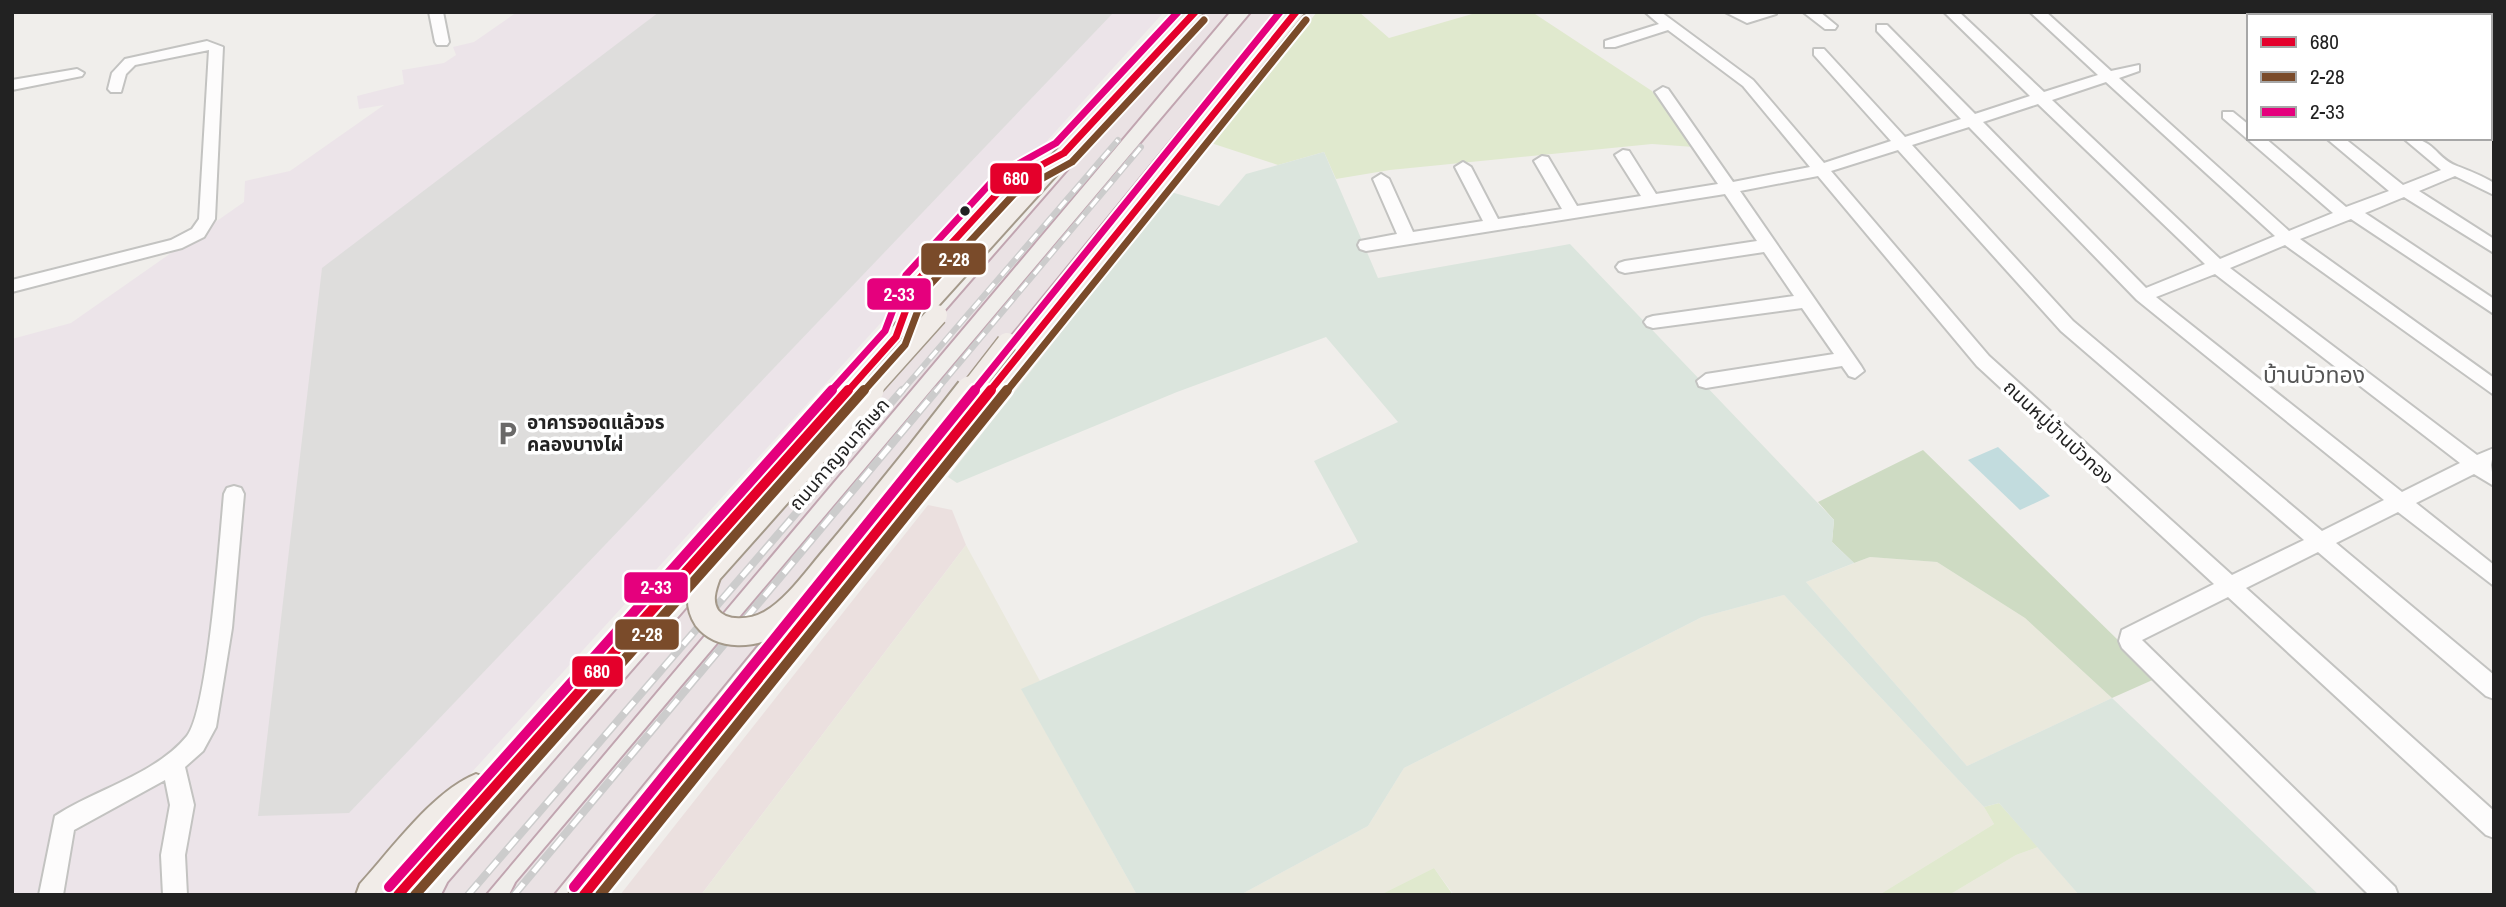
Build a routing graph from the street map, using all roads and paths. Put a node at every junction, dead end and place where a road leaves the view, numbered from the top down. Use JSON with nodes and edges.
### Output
{"nodes":[{"id":1,"x":436,"y":12,"type":"edge"},
{"id":2,"x":1195,"y":12,"type":"edge"},
{"id":3,"x":1218,"y":12,"type":"edge"},
{"id":4,"x":1264,"y":12,"type":"edge"},
{"id":5,"x":1296,"y":12,"type":"edge"},
{"id":6,"x":1652,"y":12,"type":"edge"},
{"id":7,"x":1732,"y":12,"type":"edge"},
{"id":8,"x":1810,"y":12,"type":"edge"},
{"id":9,"x":1951,"y":12,"type":"edge"},
{"id":10,"x":2037,"y":12,"type":"edge"},
{"id":11,"x":1769,"y":14,"type":"dead end"},
{"id":12,"x":1670,"y":25,"type":"junction"},
{"id":13,"x":1830,"y":26,"type":"dead end"},
{"id":14,"x":1882,"y":28,"type":"dead end"},
{"id":15,"x":442,"y":42,"type":"dead end"},
{"id":16,"x":1609,"y":44,"type":"dead end"},
{"id":17,"x":1819,"y":52,"type":"dead end"},
{"id":18,"x":1153,"y":59,"type":"junction"},
{"id":19,"x":2134,"y":68,"type":"dead end"},
{"id":20,"x":77,"y":73,"type":"dead end"},
{"id":21,"x":2108,"y":76,"type":"junction"},
{"id":22,"x":12,"y":85,"type":"edge"},
{"id":23,"x":1236,"y":86,"type":"junction"},
{"id":24,"x":116,"y":89,"type":"dead end"},
{"id":25,"x":1663,"y":92,"type":"dead end"},
{"id":26,"x":2042,"y":97,"type":"junction"},
{"id":27,"x":2228,"y":115,"type":"dead end"},
{"id":28,"x":1974,"y":122,"type":"junction"},
{"id":29,"x":2247,"y":131,"type":"edge"},
{"id":30,"x":2257,"y":140,"type":"edge"},
{"id":31,"x":2337,"y":140,"type":"edge"},
{"id":32,"x":2414,"y":140,"type":"edge"},
{"id":33,"x":1901,"y":145,"type":"junction"},
{"id":34,"x":1623,"y":155,"type":"dead end"},
{"id":35,"x":1542,"y":161,"type":"dead end"},
{"id":36,"x":1463,"y":167,"type":"dead end"},
{"id":37,"x":1820,"y":170,"type":"junction"},
{"id":38,"x":2453,"y":171,"type":"junction"},
{"id":39,"x":1381,"y":179,"type":"dead end"},
{"id":40,"x":1729,"y":187,"type":"junction"},
{"id":41,"x":2494,"y":190,"type":"edge"},
{"id":42,"x":2404,"y":192,"type":"junction"},
{"id":43,"x":1651,"y":199,"type":"junction"},
{"id":44,"x":1572,"y":212,"type":"junction"},
{"id":45,"x":2347,"y":212,"type":"junction"},
{"id":46,"x":1493,"y":224,"type":"junction"},
{"id":47,"x":1407,"y":237,"type":"junction"},
{"id":48,"x":2287,"y":238,"type":"junction"},
{"id":49,"x":1366,"y":245,"type":"dead end"},
{"id":50,"x":1769,"y":245,"type":"junction"},
{"id":51,"x":2494,"y":247,"type":"edge"},
{"id":52,"x":1625,"y":267,"type":"dead end"},
{"id":53,"x":2219,"y":268,"type":"junction"},
{"id":54,"x":12,"y":286,"type":"edge"},
{"id":55,"x":2143,"y":296,"type":"junction"},
{"id":56,"x":1806,"y":300,"type":"junction"},
{"id":57,"x":2494,"y":309,"type":"edge"},
{"id":58,"x":1653,"y":322,"type":"dead end"},
{"id":59,"x":1850,"y":365,"type":"joint"},
{"id":60,"x":1706,"y":381,"type":"dead end"},
{"id":61,"x":2494,"y":388,"type":"edge"},
{"id":62,"x":2485,"y":460,"type":"edge"},
{"id":63,"x":2494,"y":478,"type":"edge"},
{"id":64,"x":234,"y":494,"type":"dead end"},
{"id":65,"x":2400,"y":503,"type":"junction"},
{"id":66,"x":2318,"y":540,"type":"junction"},
{"id":67,"x":2494,"y":577,"type":"edge"},
{"id":68,"x":2228,"y":585,"type":"junction"},
{"id":69,"x":2494,"y":689,"type":"edge"},
{"id":70,"x":541,"y":734,"type":"junction"},
{"id":71,"x":173,"y":762,"type":"junction"},
{"id":72,"x":2494,"y":827,"type":"edge"},
{"id":73,"x":590,"y":889,"type":"edge"},
{"id":74,"x":51,"y":895,"type":"edge"},
{"id":75,"x":175,"y":895,"type":"edge"},
{"id":76,"x":372,"y":895,"type":"edge"},
{"id":77,"x":398,"y":895,"type":"edge"},
{"id":78,"x":460,"y":895,"type":"edge"},
{"id":79,"x":529,"y":895,"type":"edge"},
{"id":80,"x":2386,"y":895,"type":"edge"}],
"edges":[{"from":1,"to":15,"type":"street"},
{"from":2,"to":18,"type":"main road"},
{"from":3,"to":78,"type":"highway","name":"ถนนกาญจนาภิเษก"},
{"from":4,"to":79,"type":"highway"},
{"from":5,"to":23,"type":"main road"},
{"from":6,"to":12,"type":"street","name":"ถนนหมู่บ้านบัวทอง"},
{"from":7,"to":11,"type":"street"},
{"from":8,"to":13,"type":"street"},
{"from":9,"to":26,"type":"street"},
{"from":10,"to":21,"type":"street"},
{"from":12,"to":16,"type":"street"},
{"from":12,"to":37,"type":"street","name":"ถนนหมู่บ้านบัวทอง"},
{"from":14,"to":28,"type":"street"},
{"from":17,"to":33,"type":"street"},
{"from":18,"to":23,"type":"main road","bridge":true},
{"from":18,"to":70,"type":"main road"},
{"from":19,"to":21,"type":"street"},
{"from":20,"to":22,"type":"street"},
{"from":21,"to":26,"type":"street"},
{"from":21,"to":48,"type":"street"},
{"from":23,"to":73,"type":"main road"},
{"from":24,"to":54,"type":"street"},
{"from":25,"to":40,"type":"street"},
{"from":26,"to":28,"type":"street"},
{"from":26,"to":53,"type":"street"},
{"from":27,"to":29,"type":"street"},
{"from":28,"to":33,"type":"street"},
{"from":28,"to":55,"type":"street"},
{"from":30,"to":45,"type":"street"},
{"from":31,"to":42,"type":"street"},
{"from":32,"to":38,"type":"street"},
{"from":33,"to":37,"type":"street"},
{"from":33,"to":66,"type":"street"},
{"from":34,"to":43,"type":"street"},
{"from":35,"to":44,"type":"street"},
{"from":36,"to":46,"type":"street"},
{"from":37,"to":40,"type":"street"},
{"from":37,"to":68,"type":"street","name":"ถนนหมู่บ้านบัวทอง"},
{"from":38,"to":41,"type":"street"},
{"from":38,"to":42,"type":"street"},
{"from":39,"to":47,"type":"street"},
{"from":40,"to":43,"type":"street"},
{"from":40,"to":50,"type":"street"},
{"from":42,"to":45,"type":"street"},
{"from":42,"to":51,"type":"street"},
{"from":43,"to":44,"type":"street"},
{"from":44,"to":46,"type":"street"},
{"from":45,"to":48,"type":"street"},
{"from":45,"to":57,"type":"street"},
{"from":46,"to":47,"type":"street"},
{"from":47,"to":49,"type":"street"},
{"from":48,"to":53,"type":"street"},
{"from":48,"to":61,"type":"street"},
{"from":50,"to":52,"type":"street"},
{"from":50,"to":56,"type":"street"},
{"from":53,"to":55,"type":"street"},
{"from":53,"to":62,"type":"street"},
{"from":55,"to":65,"type":"street"},
{"from":56,"to":58,"type":"street"},
{"from":56,"to":59,"type":"street"},
{"from":59,"to":60,"type":"street"},
{"from":62,"to":63,"type":"street"},
{"from":62,"to":65,"type":"street"},
{"from":64,"to":71,"type":"street"},
{"from":65,"to":66,"type":"street"},
{"from":65,"to":67,"type":"street"},
{"from":66,"to":68,"type":"street"},
{"from":66,"to":69,"type":"street"},
{"from":68,"to":72,"type":"street","name":"ถนนหมู่บ้านบัวทอง"},
{"from":68,"to":80,"type":"street"},
{"from":70,"to":76,"type":"main road"},
{"from":70,"to":77,"type":"main road"},
{"from":71,"to":74,"type":"street"},
{"from":71,"to":75,"type":"street"}]}
